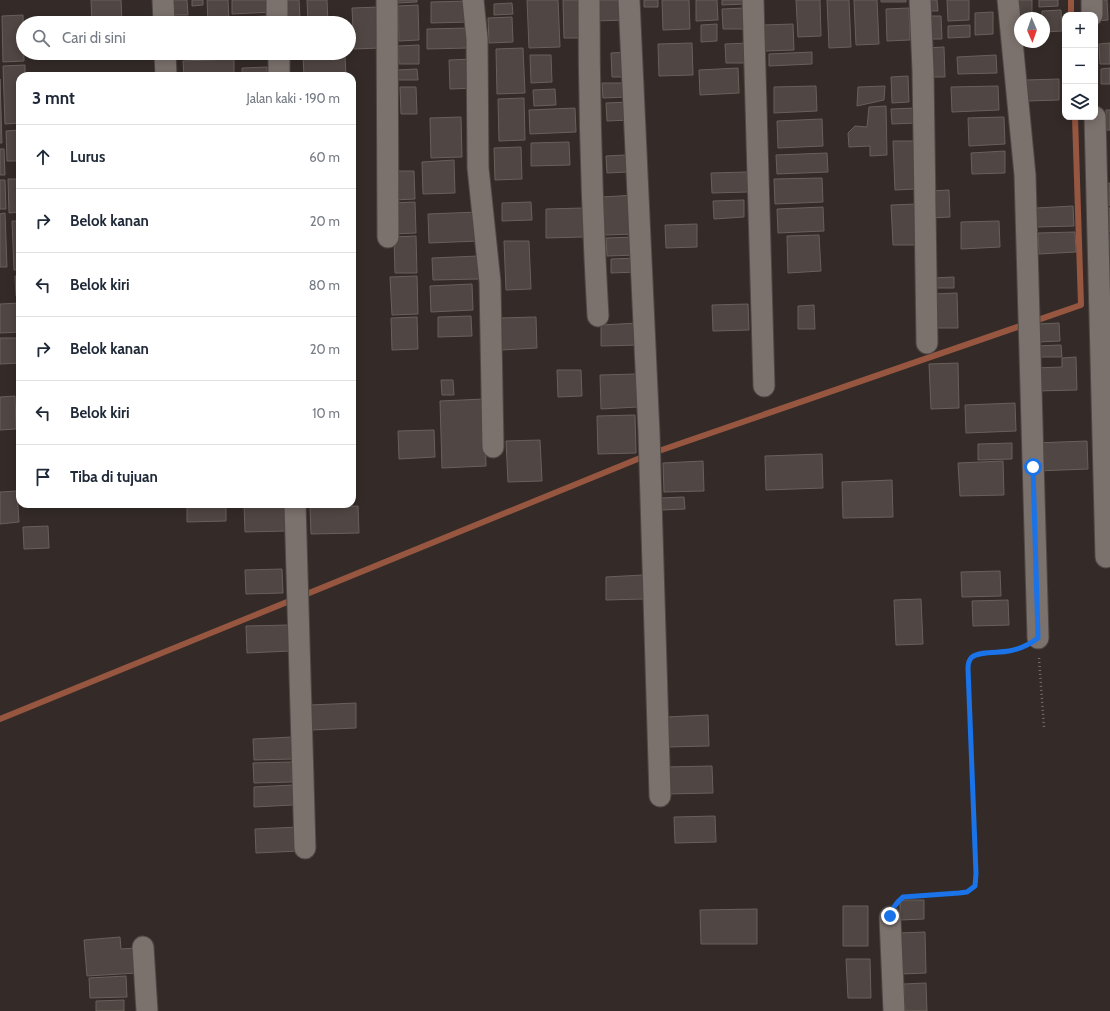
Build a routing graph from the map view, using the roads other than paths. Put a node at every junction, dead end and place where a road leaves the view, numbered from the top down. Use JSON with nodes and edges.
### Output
{"nodes":[{"id":1,"x":163,"y":0,"type":"edge"},
{"id":2,"x":277,"y":0,"type":"edge"},
{"id":3,"x":387,"y":0,"type":"edge"},
{"id":4,"x":473,"y":0,"type":"edge"},
{"id":5,"x":589,"y":0,"type":"edge"},
{"id":6,"x":629,"y":0,"type":"edge"},
{"id":7,"x":753,"y":0,"type":"edge"},
{"id":8,"x":920,"y":0,"type":"edge"},
{"id":9,"x":1008,"y":0,"type":"edge"},
{"id":10,"x":1092,"y":0,"type":"edge"},
{"id":11,"x":1092,"y":12,"type":"edge"},
{"id":12,"x":164,"y":16,"type":"edge"},
{"id":13,"x":278,"y":16,"type":"edge"},
{"id":14,"x":165,"y":60,"type":"edge"},
{"id":15,"x":279,"y":60,"type":"edge"},
{"id":16,"x":166,"y":72,"type":"edge"},
{"id":17,"x":279,"y":72,"type":"edge"},
{"id":18,"x":1095,"y":120,"type":"edge"},
{"id":19,"x":388,"y":237,"type":"dead end"},
{"id":20,"x":598,"y":316,"type":"dead end"},
{"id":21,"x":927,"y":343,"type":"dead end"},
{"id":22,"x":1106,"y":357,"type":"edge"},
{"id":23,"x":764,"y":386,"type":"dead end"},
{"id":24,"x":493,"y":447,"type":"dead end"},
{"id":25,"x":295,"y":508,"type":"edge"},
{"id":26,"x":1106,"y":557,"type":"dead end"},
{"id":27,"x":1038,"y":638,"type":"road end"},
{"id":28,"x":660,"y":796,"type":"dead end"},
{"id":29,"x":305,"y":848,"type":"dead end"},
{"id":30,"x":890,"y":916,"type":"road end"},
{"id":31,"x":143,"y":947,"type":"dead end"},
{"id":32,"x":147,"y":1011,"type":"edge"},
{"id":33,"x":894,"y":1011,"type":"edge"}],
"edges":[{"from":1,"to":12,"type":"street"},
{"from":2,"to":13,"type":"street"},
{"from":3,"to":19,"type":"street"},
{"from":4,"to":24,"type":"street"},
{"from":5,"to":20,"type":"street"},
{"from":6,"to":28,"type":"street"},
{"from":7,"to":23,"type":"street"},
{"from":8,"to":21,"type":"street"},
{"from":9,"to":27,"type":"street"},
{"from":10,"to":11,"type":"street"},
{"from":14,"to":16,"type":"street"},
{"from":15,"to":17,"type":"street"},
{"from":18,"to":22,"type":"street"},
{"from":22,"to":26,"type":"street"},
{"from":25,"to":29,"type":"street"},
{"from":30,"to":33,"type":"street"},
{"from":31,"to":32,"type":"street"}]}
